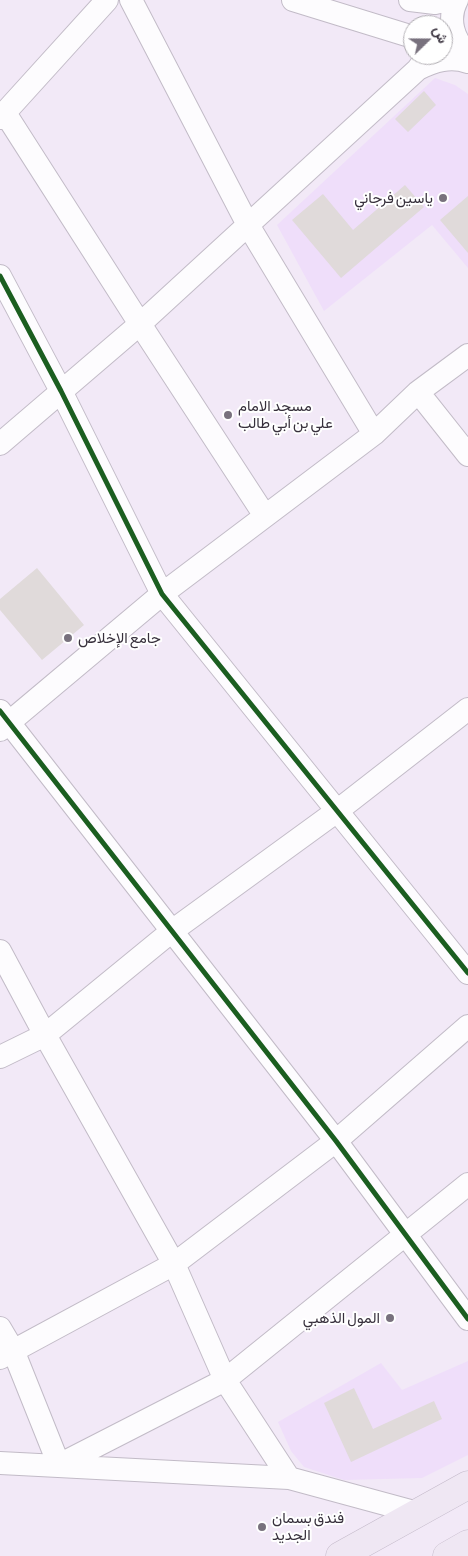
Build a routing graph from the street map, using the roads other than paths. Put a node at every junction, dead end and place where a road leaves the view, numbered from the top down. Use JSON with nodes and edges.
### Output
{"nodes":[{"id":1,"x":107,"y":0,"type":"edge"},
{"id":2,"x":131,"y":0,"type":"edge"},
{"id":3,"x":293,"y":0,"type":"edge"},
{"id":4,"x":410,"y":0,"type":"edge"},
{"id":5,"x":453,"y":3,"type":"edge"},
{"id":6,"x":449,"y":15,"type":"edge"},
{"id":7,"x":403,"y":34,"type":"edge"},
{"id":8,"x":453,"y":54,"type":"edge"},
{"id":9,"x":468,"y":54,"type":"edge"},
{"id":10,"x":453,"y":60,"type":"edge"},
{"id":11,"x":468,"y":62,"type":"edge"},
{"id":12,"x":420,"y":65,"type":"edge"},
{"id":13,"x":2,"y":115,"type":"edge"},
{"id":14,"x":248,"y":225,"type":"junction"},
{"id":15,"x":0,"y":276,"type":"edge"},
{"id":16,"x":140,"y":324,"type":"junction"},
{"id":17,"x":468,"y":355,"type":"edge"},
{"id":18,"x":61,"y":391,"type":"junction"},
{"id":19,"x":418,"y":392,"type":"junction"},
{"id":20,"x":374,"y":434,"type":"junction"},
{"id":21,"x":0,"y":444,"type":"edge"},
{"id":22,"x":468,"y":454,"type":"edge"},
{"id":23,"x":265,"y":516,"type":"junction"},
{"id":24,"x":162,"y":594,"type":"junction"},
{"id":25,"x":468,"y":709,"type":"edge"},
{"id":26,"x":3,"y":721,"type":"edge"},
{"id":27,"x":337,"y":811,"type":"junction"},
{"id":28,"x":172,"y":931,"type":"junction"},
{"id":29,"x":0,"y":951,"type":"edge"},
{"id":30,"x":468,"y":973,"type":"edge"},
{"id":31,"x":468,"y":1026,"type":"edge"},
{"id":32,"x":45,"y":1035,"type":"junction"},
{"id":33,"x":0,"y":1057,"type":"edge"},
{"id":34,"x":336,"y":1141,"type":"junction"},
{"id":35,"x":468,"y":1184,"type":"edge"},
{"id":36,"x":405,"y":1236,"type":"junction"},
{"id":37,"x":174,"y":1264,"type":"junction"},
{"id":38,"x":468,"y":1319,"type":"edge"},
{"id":39,"x":0,"y":1328,"type":"edge"},
{"id":40,"x":6,"y":1354,"type":"edge"},
{"id":41,"x":225,"y":1380,"type":"junction"},
{"id":42,"x":0,"y":1463,"type":"edge"},
{"id":43,"x":59,"y":1465,"type":"junction"},
{"id":44,"x":289,"y":1478,"type":"junction"},
{"id":45,"x":468,"y":1485,"type":"edge"},
{"id":46,"x":418,"y":1513,"type":"junction"},
{"id":47,"x":468,"y":1544,"type":"edge"},
{"id":48,"x":340,"y":1556,"type":"edge"},
{"id":49,"x":448,"y":1556,"type":"edge"}],
"edges":[{"from":1,"to":13,"type":"street"},
{"from":2,"to":14,"type":"street"},
{"from":3,"to":7,"type":"street"},
{"from":4,"to":5,"type":"street"},
{"from":5,"to":6,"type":"street"},
{"from":5,"to":9,"type":"street"},
{"from":8,"to":11,"type":"street"},
{"from":10,"to":11,"type":"street"},
{"from":12,"to":14,"type":"street"},
{"from":13,"to":16,"type":"street"},
{"from":14,"to":16,"type":"street"},
{"from":14,"to":20,"type":"street"},
{"from":15,"to":18,"type":"street"},
{"from":16,"to":18,"type":"street"},
{"from":16,"to":23,"type":"street"},
{"from":17,"to":19,"type":"street"},
{"from":18,"to":21,"type":"street"},
{"from":18,"to":24,"type":"street"},
{"from":19,"to":20,"type":"street"},
{"from":19,"to":22,"type":"street"},
{"from":20,"to":23,"type":"street"},
{"from":23,"to":24,"type":"street"},
{"from":24,"to":26,"type":"street"},
{"from":24,"to":27,"type":"street"},
{"from":25,"to":27,"type":"street"},
{"from":26,"to":28,"type":"street"},
{"from":27,"to":28,"type":"street"},
{"from":27,"to":30,"type":"street"},
{"from":28,"to":32,"type":"street"},
{"from":28,"to":34,"type":"street"},
{"from":29,"to":32,"type":"street"},
{"from":31,"to":34,"type":"street"},
{"from":32,"to":33,"type":"street"},
{"from":32,"to":37,"type":"street"},
{"from":34,"to":36,"type":"street"},
{"from":34,"to":37,"type":"street"},
{"from":35,"to":36,"type":"street"},
{"from":36,"to":38,"type":"street"},
{"from":36,"to":41,"type":"street"},
{"from":37,"to":40,"type":"street"},
{"from":37,"to":41,"type":"street"},
{"from":39,"to":40,"type":"street"},
{"from":40,"to":43,"type":"street"},
{"from":41,"to":43,"type":"street"},
{"from":41,"to":44,"type":"street"},
{"from":42,"to":43,"type":"street"},
{"from":43,"to":44,"type":"street"},
{"from":44,"to":46,"type":"street"},
{"from":45,"to":46,"type":"highway"},
{"from":46,"to":48,"type":"highway"},
{"from":47,"to":49,"type":"highway"}]}
